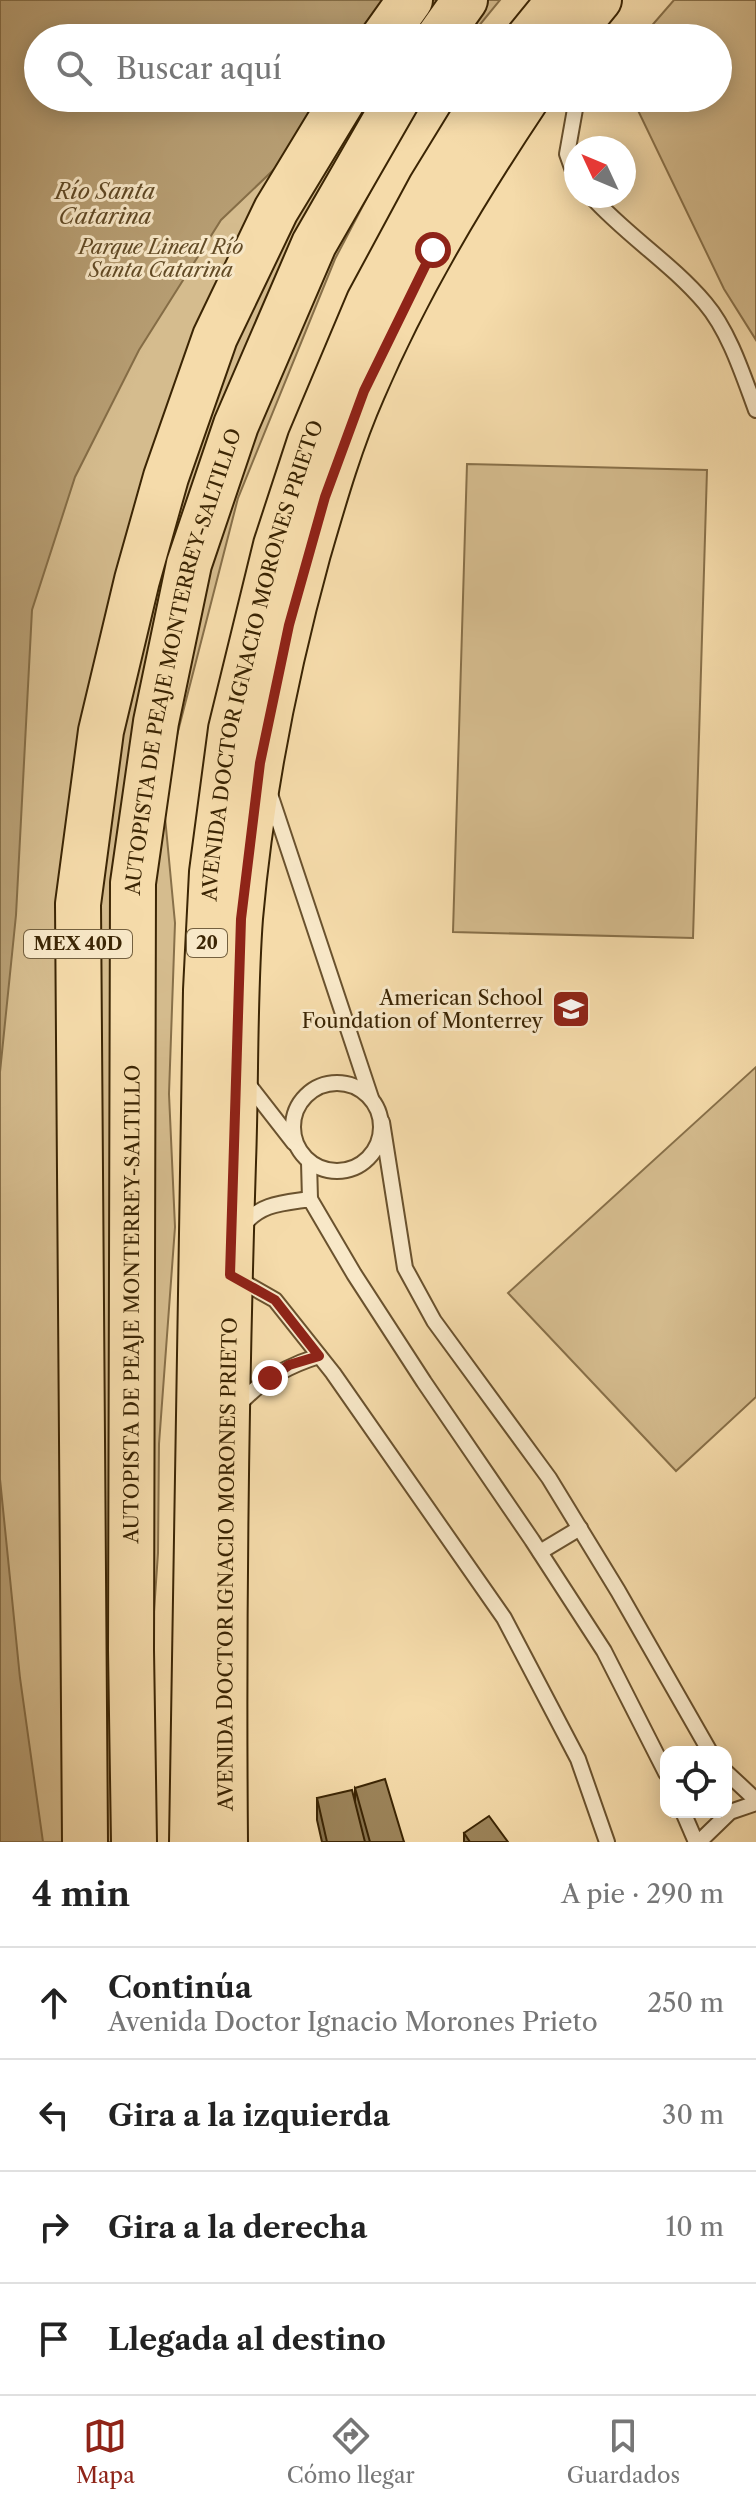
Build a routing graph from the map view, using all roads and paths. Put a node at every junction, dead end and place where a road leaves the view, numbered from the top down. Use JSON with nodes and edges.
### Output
{"nodes":[{"id":1,"x":410,"y":0,"type":"edge"},
{"id":2,"x":465,"y":0,"type":"edge"},
{"id":3,"x":558,"y":0,"type":"edge"},
{"id":4,"x":607,"y":0,"type":"edge"},
{"id":5,"x":590,"y":21,"type":"edge"},
{"id":6,"x":393,"y":24,"type":"edge"},
{"id":7,"x":448,"y":24,"type":"edge"},
{"id":8,"x":538,"y":24,"type":"edge"},
{"id":9,"x":336,"y":112,"type":"edge"},
{"id":10,"x":390,"y":112,"type":"edge"},
{"id":11,"x":475,"y":112,"type":"edge"},
{"id":12,"x":519,"y":112,"type":"edge"},
{"id":13,"x":574,"y":112,"type":"edge"},
{"id":14,"x":570,"y":136,"type":"edge"},
{"id":15,"x":604,"y":208,"type":"edge"},
{"id":16,"x":756,"y":410,"type":"edge"},
{"id":17,"x":260,"y":763,"type":"junction"},
{"id":18,"x":235,"y":1067,"type":"junction"},
{"id":19,"x":371,"y":1098,"type":"junction"},
{"id":20,"x":382,"y":1122,"type":"junction"},
{"id":21,"x":298,"y":1148,"type":"junction"},
{"id":22,"x":309,"y":1162,"type":"junction"},
{"id":23,"x":310,"y":1199,"type":"junction"},
{"id":24,"x":231,"y":1263,"type":"junction"},
{"id":25,"x":319,"y":1356,"type":"junction"},
{"id":26,"x":227,"y":1419,"type":"junction"},
{"id":27,"x":580,"y":1528,"type":"junction"},
{"id":28,"x":540,"y":1552,"type":"junction"},
{"id":29,"x":707,"y":1746,"type":"edge"},
{"id":30,"x":660,"y":1761,"type":"edge"},
{"id":31,"x":732,"y":1778,"type":"edge"},
{"id":32,"x":756,"y":1802,"type":"edge"},
{"id":33,"x":686,"y":1818,"type":"edge"},
{"id":34,"x":85,"y":1842,"type":"edge"},
{"id":35,"x":134,"y":1842,"type":"edge"},
{"id":36,"x":191,"y":1842,"type":"edge"},
{"id":37,"x":226,"y":1842,"type":"edge"},
{"id":38,"x":607,"y":1842,"type":"edge"},
{"id":39,"x":697,"y":1842,"type":"edge"}],
"edges":[{"from":1,"to":6,"type":"highway"},
{"from":2,"to":7,"type":"highway"},
{"from":3,"to":8,"type":"main road"},
{"from":4,"to":5,"type":"lane"},
{"from":9,"to":34,"type":"highway","number":"MEX 40D"},
{"from":10,"to":35,"type":"highway","name":"AUTOPISTA DE PEAJE MONTERREY-SALTILLO","number":"MEX 40D"},
{"from":11,"to":36,"type":"main road","name":"AVENIDA DOCTOR IGNACIO MORONES PRIETO","number":"20"},
{"from":12,"to":17,"type":"main road","name":"AVENIDA DOCTOR IGNACIO MORONES PRIETO","number":"20"},
{"from":13,"to":14,"type":"lane"},
{"from":15,"to":16,"type":"lane"},
{"from":17,"to":18,"type":"main road","name":"AVENIDA DOCTOR IGNACIO MORONES PRIETO","number":"20"},
{"from":17,"to":19,"type":"lane"},
{"from":18,"to":21,"type":"lane"},
{"from":18,"to":24,"type":"main road","name":"AVENIDA DOCTOR IGNACIO MORONES PRIETO","number":"20"},
{"from":19,"to":20,"type":"lane"},
{"from":19,"to":21,"type":"lane"},
{"from":20,"to":22,"type":"lane"},
{"from":20,"to":27,"type":"lane"},
{"from":21,"to":22,"type":"lane"},
{"from":22,"to":23,"type":"lane"},
{"from":23,"to":24,"type":"lane"},
{"from":23,"to":28,"type":"lane"},
{"from":24,"to":25,"type":"lane"},
{"from":24,"to":26,"type":"main road","name":"AVENIDA DOCTOR IGNACIO MORONES PRIETO","number":"20"},
{"from":25,"to":26,"type":"lane"},
{"from":25,"to":38,"type":"lane"},
{"from":26,"to":37,"type":"main road","name":"AVENIDA DOCTOR IGNACIO MORONES PRIETO","number":"20"},
{"from":27,"to":28,"type":"lane"},
{"from":27,"to":29,"type":"lane"},
{"from":28,"to":30,"type":"lane"},
{"from":31,"to":32,"type":"lane"},
{"from":32,"to":39,"type":"lane"},
{"from":33,"to":39,"type":"lane"}]}
